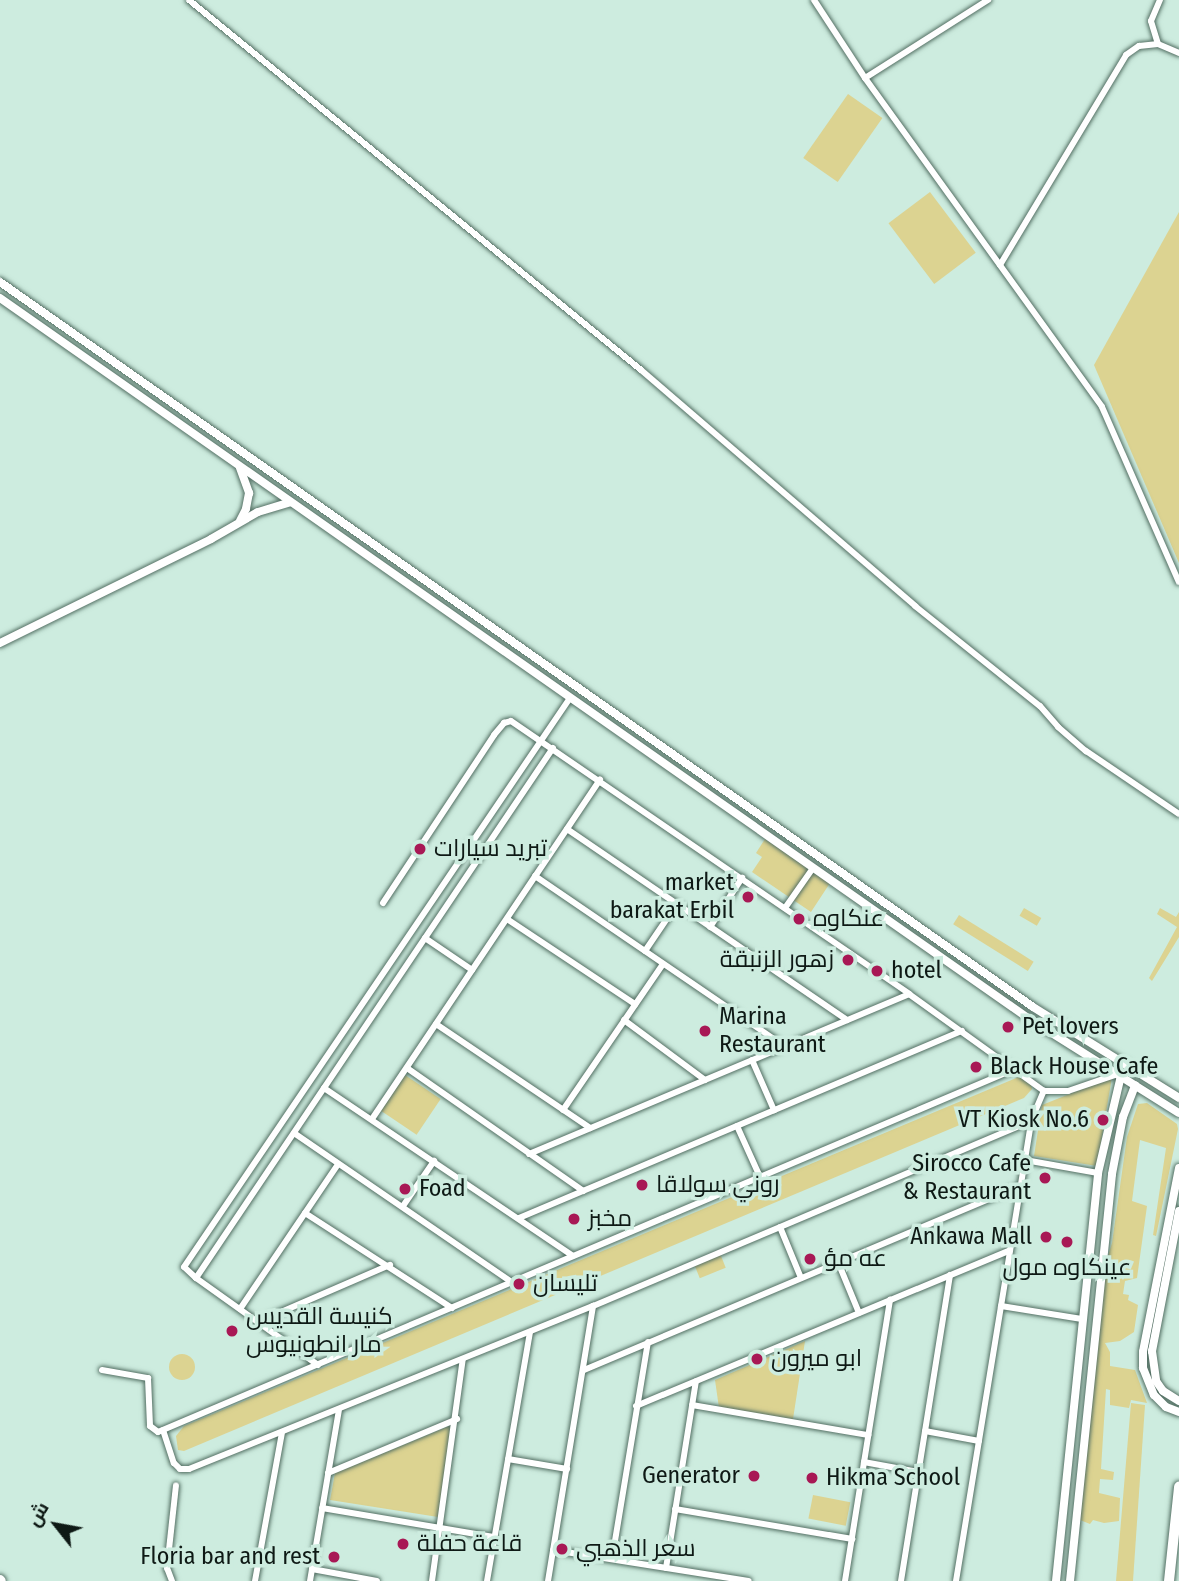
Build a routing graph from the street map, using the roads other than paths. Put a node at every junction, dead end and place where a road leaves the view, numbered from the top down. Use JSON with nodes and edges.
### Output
{"nodes":[{"id":1,"x":190,"y":0,"type":"edge"},
{"id":2,"x":814,"y":0,"type":"edge"},
{"id":3,"x":988,"y":0,"type":"edge"},
{"id":4,"x":1160,"y":0,"type":"edge"},
{"id":5,"x":1158,"y":44,"type":"junction"},
{"id":6,"x":1179,"y":53,"type":"edge"},
{"id":7,"x":865,"y":78,"type":"junction"},
{"id":8,"x":1000,"y":265,"type":"junction"},
{"id":9,"x":0,"y":282,"type":"edge"},
{"id":10,"x":0,"y":298,"type":"edge"},
{"id":11,"x":236,"y":464,"type":"junction"},
{"id":12,"x":290,"y":502,"type":"junction"},
{"id":13,"x":238,"y":524,"type":"junction"},
{"id":14,"x":1179,"y":582,"type":"edge"},
{"id":15,"x":0,"y":643,"type":"edge"},
{"id":16,"x":570,"y":698,"type":"junction"},
{"id":17,"x":542,"y":740,"type":"junction"},
{"id":18,"x":553,"y":748,"type":"junction"},
{"id":19,"x":600,"y":780,"type":"junction"},
{"id":20,"x":1179,"y":814,"type":"edge"},
{"id":21,"x":566,"y":829,"type":"junction"},
{"id":22,"x":813,"y":868,"type":"junction"},
{"id":23,"x":535,"y":876,"type":"junction"},
{"id":24,"x":743,"y":878,"type":"junction"},
{"id":25,"x":383,"y":903,"type":"dead end"},
{"id":26,"x":677,"y":904,"type":"junction"},
{"id":27,"x":785,"y":908,"type":"junction"},
{"id":28,"x":507,"y":919,"type":"junction"},
{"id":29,"x":710,"y":927,"type":"junction"},
{"id":30,"x":425,"y":938,"type":"junction"},
{"id":31,"x":645,"y":951,"type":"junction"},
{"id":32,"x":663,"y":964,"type":"junction"},
{"id":33,"x":472,"y":970,"type":"junction"},
{"id":34,"x":909,"y":994,"type":"junction"},
{"id":35,"x":635,"y":1004,"type":"junction"},
{"id":36,"x":624,"y":1020,"type":"junction"},
{"id":37,"x":847,"y":1020,"type":"junction"},
{"id":38,"x":436,"y":1024,"type":"junction"},
{"id":39,"x":962,"y":1031,"type":"junction"},
{"id":40,"x":784,"y":1046,"type":"junction"},
{"id":41,"x":752,"y":1060,"type":"junction"},
{"id":42,"x":407,"y":1068,"type":"junction"},
{"id":43,"x":1017,"y":1068,"type":"junction"},
{"id":44,"x":1120,"y":1075,"type":"junction"},
{"id":45,"x":705,"y":1080,"type":"junction"},
{"id":46,"x":1135,"y":1085,"type":"junction"},
{"id":47,"x":324,"y":1088,"type":"junction"},
{"id":48,"x":1044,"y":1091,"type":"junction"},
{"id":49,"x":1179,"y":1098,"type":"edge"},
{"id":50,"x":1113,"y":1104,"type":"junction"},
{"id":51,"x":1126,"y":1108,"type":"junction"},
{"id":52,"x":774,"y":1110,"type":"junction"},
{"id":53,"x":563,"y":1111,"type":"junction"},
{"id":54,"x":1179,"y":1113,"type":"edge"},
{"id":55,"x":372,"y":1119,"type":"junction"},
{"id":56,"x":1031,"y":1121,"type":"junction"},
{"id":57,"x":737,"y":1126,"type":"junction"},
{"id":58,"x":590,"y":1128,"type":"junction"},
{"id":59,"x":294,"y":1133,"type":"junction"},
{"id":60,"x":529,"y":1154,"type":"junction"},
{"id":61,"x":1025,"y":1160,"type":"junction"},
{"id":62,"x":434,"y":1161,"type":"junction"},
{"id":63,"x":338,"y":1164,"type":"junction"},
{"id":64,"x":1179,"y":1168,"type":"edge"},
{"id":65,"x":1098,"y":1172,"type":"junction"},
{"id":66,"x":760,"y":1177,"type":"junction"},
{"id":67,"x":1021,"y":1185,"type":"junction"},
{"id":68,"x":583,"y":1191,"type":"junction"},
{"id":69,"x":403,"y":1206,"type":"junction"},
{"id":70,"x":1179,"y":1211,"type":"edge"},
{"id":71,"x":305,"y":1213,"type":"junction"},
{"id":72,"x":519,"y":1218,"type":"junction"},
{"id":73,"x":780,"y":1227,"type":"junction"},
{"id":74,"x":1010,"y":1250,"type":"junction"},
{"id":75,"x":573,"y":1256,"type":"junction"},
{"id":76,"x":838,"y":1262,"type":"junction"},
{"id":77,"x":390,"y":1265,"type":"junction"},
{"id":78,"x":950,"y":1275,"type":"junction"},
{"id":79,"x":801,"y":1278,"type":"junction"},
{"id":80,"x":195,"y":1279,"type":"junction"},
{"id":81,"x":512,"y":1282,"type":"junction"},
{"id":82,"x":890,"y":1300,"type":"junction"},
{"id":83,"x":593,"y":1306,"type":"junction"},
{"id":84,"x":1001,"y":1306,"type":"junction"},
{"id":85,"x":452,"y":1308,"type":"junction"},
{"id":86,"x":240,"y":1309,"type":"junction"},
{"id":87,"x":859,"y":1313,"type":"junction"},
{"id":88,"x":1082,"y":1319,"type":"junction"},
{"id":89,"x":258,"y":1322,"type":"junction"},
{"id":90,"x":530,"y":1332,"type":"junction"},
{"id":91,"x":648,"y":1342,"type":"junction"},
{"id":92,"x":463,"y":1359,"type":"junction"},
{"id":93,"x":318,"y":1365,"type":"junction"},
{"id":94,"x":102,"y":1370,"type":"dead end"},
{"id":95,"x":584,"y":1370,"type":"junction"},
{"id":96,"x":696,"y":1381,"type":"junction"},
{"id":97,"x":1179,"y":1401,"type":"edge"},
{"id":98,"x":692,"y":1405,"type":"junction"},
{"id":99,"x":636,"y":1406,"type":"junction"},
{"id":100,"x":339,"y":1410,"type":"junction"},
{"id":101,"x":1179,"y":1412,"type":"edge"},
{"id":102,"x":457,"y":1419,"type":"junction"},
{"id":103,"x":163,"y":1430,"type":"junction"},
{"id":104,"x":925,"y":1431,"type":"junction"},
{"id":105,"x":282,"y":1433,"type":"junction"},
{"id":106,"x":868,"y":1435,"type":"junction"},
{"id":107,"x":979,"y":1441,"type":"junction"},
{"id":108,"x":508,"y":1459,"type":"junction"},
{"id":109,"x":864,"y":1462,"type":"junction"},
{"id":110,"x":567,"y":1469,"type":"junction"},
{"id":111,"x":918,"y":1472,"type":"junction"},
{"id":112,"x":328,"y":1473,"type":"junction"},
{"id":113,"x":176,"y":1485,"type":"dead end"},
{"id":114,"x":1063,"y":1486,"type":"junction"},
{"id":115,"x":1179,"y":1487,"type":"edge"},
{"id":116,"x":1078,"y":1488,"type":"junction"},
{"id":117,"x":323,"y":1508,"type":"junction"},
{"id":118,"x":675,"y":1510,"type":"junction"},
{"id":119,"x":439,"y":1528,"type":"junction"},
{"id":120,"x":494,"y":1537,"type":"junction"},
{"id":121,"x":852,"y":1538,"type":"junction"},
{"id":122,"x":554,"y":1550,"type":"junction"},
{"id":123,"x":612,"y":1559,"type":"junction"},
{"id":124,"x":666,"y":1568,"type":"junction"},
{"id":125,"x":312,"y":1569,"type":"junction"},
{"id":126,"x":172,"y":1581,"type":"edge"},
{"id":127,"x":255,"y":1581,"type":"edge"},
{"id":128,"x":310,"y":1581,"type":"edge"},
{"id":129,"x":377,"y":1581,"type":"edge"},
{"id":130,"x":432,"y":1581,"type":"edge"},
{"id":131,"x":487,"y":1581,"type":"edge"},
{"id":132,"x":548,"y":1581,"type":"edge"},
{"id":133,"x":749,"y":1581,"type":"edge"},
{"id":134,"x":845,"y":1581,"type":"edge"},
{"id":135,"x":901,"y":1581,"type":"edge"},
{"id":136,"x":956,"y":1581,"type":"edge"},
{"id":137,"x":1056,"y":1581,"type":"edge"},
{"id":138,"x":1070,"y":1581,"type":"edge"},
{"id":139,"x":1169,"y":1581,"type":"edge"}],
"edges":[{"from":1,"to":20,"type":"street"},
{"from":2,"to":7,"type":"street"},
{"from":3,"to":7,"type":"street"},
{"from":4,"to":5,"type":"street"},
{"from":5,"to":6,"type":"street"},
{"from":5,"to":8,"type":"street"},
{"from":7,"to":8,"type":"street"},
{"from":8,"to":14,"type":"street"},
{"from":9,"to":49,"type":"street"},
{"from":10,"to":11,"type":"street"},
{"from":11,"to":12,"type":"street"},
{"from":11,"to":13,"type":"street"},
{"from":12,"to":13,"type":"street"},
{"from":12,"to":16,"type":"street"},
{"from":13,"to":15,"type":"street"},
{"from":16,"to":17,"type":"street"},
{"from":16,"to":22,"type":"street"},
{"from":17,"to":18,"type":"street"},
{"from":17,"to":25,"type":"street"},
{"from":17,"to":80,"type":"street"},
{"from":18,"to":19,"type":"street"},
{"from":18,"to":30,"type":"street"},
{"from":19,"to":21,"type":"street"},
{"from":19,"to":24,"type":"street"},
{"from":21,"to":23,"type":"street"},
{"from":21,"to":26,"type":"street"},
{"from":22,"to":27,"type":"street"},
{"from":22,"to":44,"type":"street"},
{"from":23,"to":28,"type":"street"},
{"from":23,"to":31,"type":"street"},
{"from":24,"to":27,"type":"street"},
{"from":24,"to":29,"type":"street"},
{"from":26,"to":29,"type":"street"},
{"from":26,"to":31,"type":"street"},
{"from":27,"to":34,"type":"street"},
{"from":28,"to":33,"type":"street"},
{"from":28,"to":35,"type":"street"},
{"from":29,"to":37,"type":"street"},
{"from":30,"to":33,"type":"street"},
{"from":30,"to":47,"type":"street"},
{"from":31,"to":32,"type":"street"},
{"from":32,"to":35,"type":"street"},
{"from":32,"to":40,"type":"street"},
{"from":33,"to":38,"type":"street"},
{"from":34,"to":37,"type":"street"},
{"from":34,"to":39,"type":"street"},
{"from":35,"to":36,"type":"street"},
{"from":36,"to":45,"type":"street"},
{"from":36,"to":53,"type":"street"},
{"from":37,"to":40,"type":"street"},
{"from":38,"to":42,"type":"street"},
{"from":38,"to":53,"type":"street"},
{"from":39,"to":43,"type":"street"},
{"from":39,"to":52,"type":"street"},
{"from":40,"to":41,"type":"street"},
{"from":41,"to":45,"type":"street"},
{"from":41,"to":52,"type":"street"},
{"from":42,"to":55,"type":"street"},
{"from":42,"to":60,"type":"street"},
{"from":43,"to":48,"type":"street"},
{"from":43,"to":66,"type":"street"},
{"from":44,"to":46,"type":"street"},
{"from":44,"to":48,"type":"street"},
{"from":44,"to":50,"type":"street"},
{"from":45,"to":58,"type":"street"},
{"from":46,"to":51,"type":"street"},
{"from":46,"to":54,"type":"street"},
{"from":47,"to":55,"type":"street"},
{"from":47,"to":59,"type":"street"},
{"from":48,"to":56,"type":"street"},
{"from":50,"to":51,"type":"street"},
{"from":50,"to":65,"type":"street"},
{"from":51,"to":116,"type":"street"},
{"from":52,"to":57,"type":"street"},
{"from":53,"to":58,"type":"street"},
{"from":55,"to":62,"type":"street"},
{"from":56,"to":61,"type":"street"},
{"from":56,"to":73,"type":"street"},
{"from":57,"to":66,"type":"street"},
{"from":57,"to":68,"type":"street"},
{"from":58,"to":60,"type":"street"},
{"from":59,"to":63,"type":"street"},
{"from":59,"to":80,"type":"street"},
{"from":60,"to":68,"type":"street"},
{"from":61,"to":65,"type":"street"},
{"from":61,"to":67,"type":"street"},
{"from":62,"to":69,"type":"street"},
{"from":62,"to":72,"type":"street"},
{"from":63,"to":69,"type":"street"},
{"from":63,"to":71,"type":"street"},
{"from":64,"to":101,"type":"street"},
{"from":65,"to":88,"type":"street"},
{"from":66,"to":75,"type":"street"},
{"from":67,"to":74,"type":"street"},
{"from":67,"to":76,"type":"street"},
{"from":68,"to":72,"type":"street"},
{"from":69,"to":81,"type":"street"},
{"from":70,"to":97,"type":"street"},
{"from":71,"to":77,"type":"street"},
{"from":71,"to":86,"type":"street"},
{"from":72,"to":75,"type":"street"},
{"from":73,"to":79,"type":"street"},
{"from":73,"to":83,"type":"street"},
{"from":74,"to":78,"type":"street"},
{"from":74,"to":84,"type":"street"},
{"from":75,"to":81,"type":"street"},
{"from":76,"to":79,"type":"street"},
{"from":76,"to":87,"type":"street"},
{"from":77,"to":85,"type":"street"},
{"from":77,"to":89,"type":"street"},
{"from":78,"to":82,"type":"street"},
{"from":78,"to":104,"type":"street"},
{"from":79,"to":91,"type":"street"},
{"from":80,"to":86,"type":"street"},
{"from":81,"to":85,"type":"street"},
{"from":82,"to":87,"type":"street"},
{"from":82,"to":106,"type":"street"},
{"from":83,"to":90,"type":"street"},
{"from":83,"to":95,"type":"street"},
{"from":84,"to":88,"type":"street"},
{"from":84,"to":107,"type":"street"},
{"from":85,"to":93,"type":"street"},
{"from":86,"to":89,"type":"street"},
{"from":87,"to":96,"type":"street"},
{"from":88,"to":114,"type":"street"},
{"from":89,"to":93,"type":"street"},
{"from":90,"to":92,"type":"street"},
{"from":90,"to":108,"type":"street"},
{"from":91,"to":95,"type":"street"},
{"from":91,"to":99,"type":"street"},
{"from":92,"to":100,"type":"street"},
{"from":92,"to":102,"type":"street"},
{"from":93,"to":103,"type":"street"},
{"from":94,"to":103,"type":"street"},
{"from":95,"to":110,"type":"street"},
{"from":96,"to":98,"type":"street"},
{"from":96,"to":99,"type":"street"},
{"from":98,"to":106,"type":"street"},
{"from":98,"to":118,"type":"street"},
{"from":99,"to":123,"type":"street"},
{"from":100,"to":105,"type":"street"},
{"from":100,"to":112,"type":"street"},
{"from":102,"to":112,"type":"street"},
{"from":102,"to":119,"type":"street"},
{"from":103,"to":105,"type":"street"},
{"from":104,"to":107,"type":"street"},
{"from":104,"to":111,"type":"street"},
{"from":105,"to":127,"type":"street"},
{"from":106,"to":109,"type":"street"},
{"from":107,"to":136,"type":"street"},
{"from":108,"to":110,"type":"street"},
{"from":108,"to":120,"type":"street"},
{"from":109,"to":111,"type":"street"},
{"from":109,"to":121,"type":"street"},
{"from":110,"to":122,"type":"street"},
{"from":111,"to":135,"type":"street"},
{"from":112,"to":117,"type":"street"},
{"from":113,"to":126,"type":"street"},
{"from":114,"to":116,"type":"street"},
{"from":114,"to":137,"type":"street"},
{"from":115,"to":139,"type":"highway"},
{"from":116,"to":138,"type":"street"},
{"from":117,"to":119,"type":"street"},
{"from":117,"to":125,"type":"street"},
{"from":118,"to":121,"type":"street"},
{"from":118,"to":124,"type":"street"},
{"from":119,"to":120,"type":"street"},
{"from":119,"to":130,"type":"street"},
{"from":120,"to":131,"type":"street"},
{"from":121,"to":134,"type":"street"},
{"from":122,"to":123,"type":"street"},
{"from":122,"to":132,"type":"street"},
{"from":123,"to":124,"type":"street"},
{"from":124,"to":133,"type":"street"},
{"from":125,"to":128,"type":"street"},
{"from":125,"to":129,"type":"street"}]}
